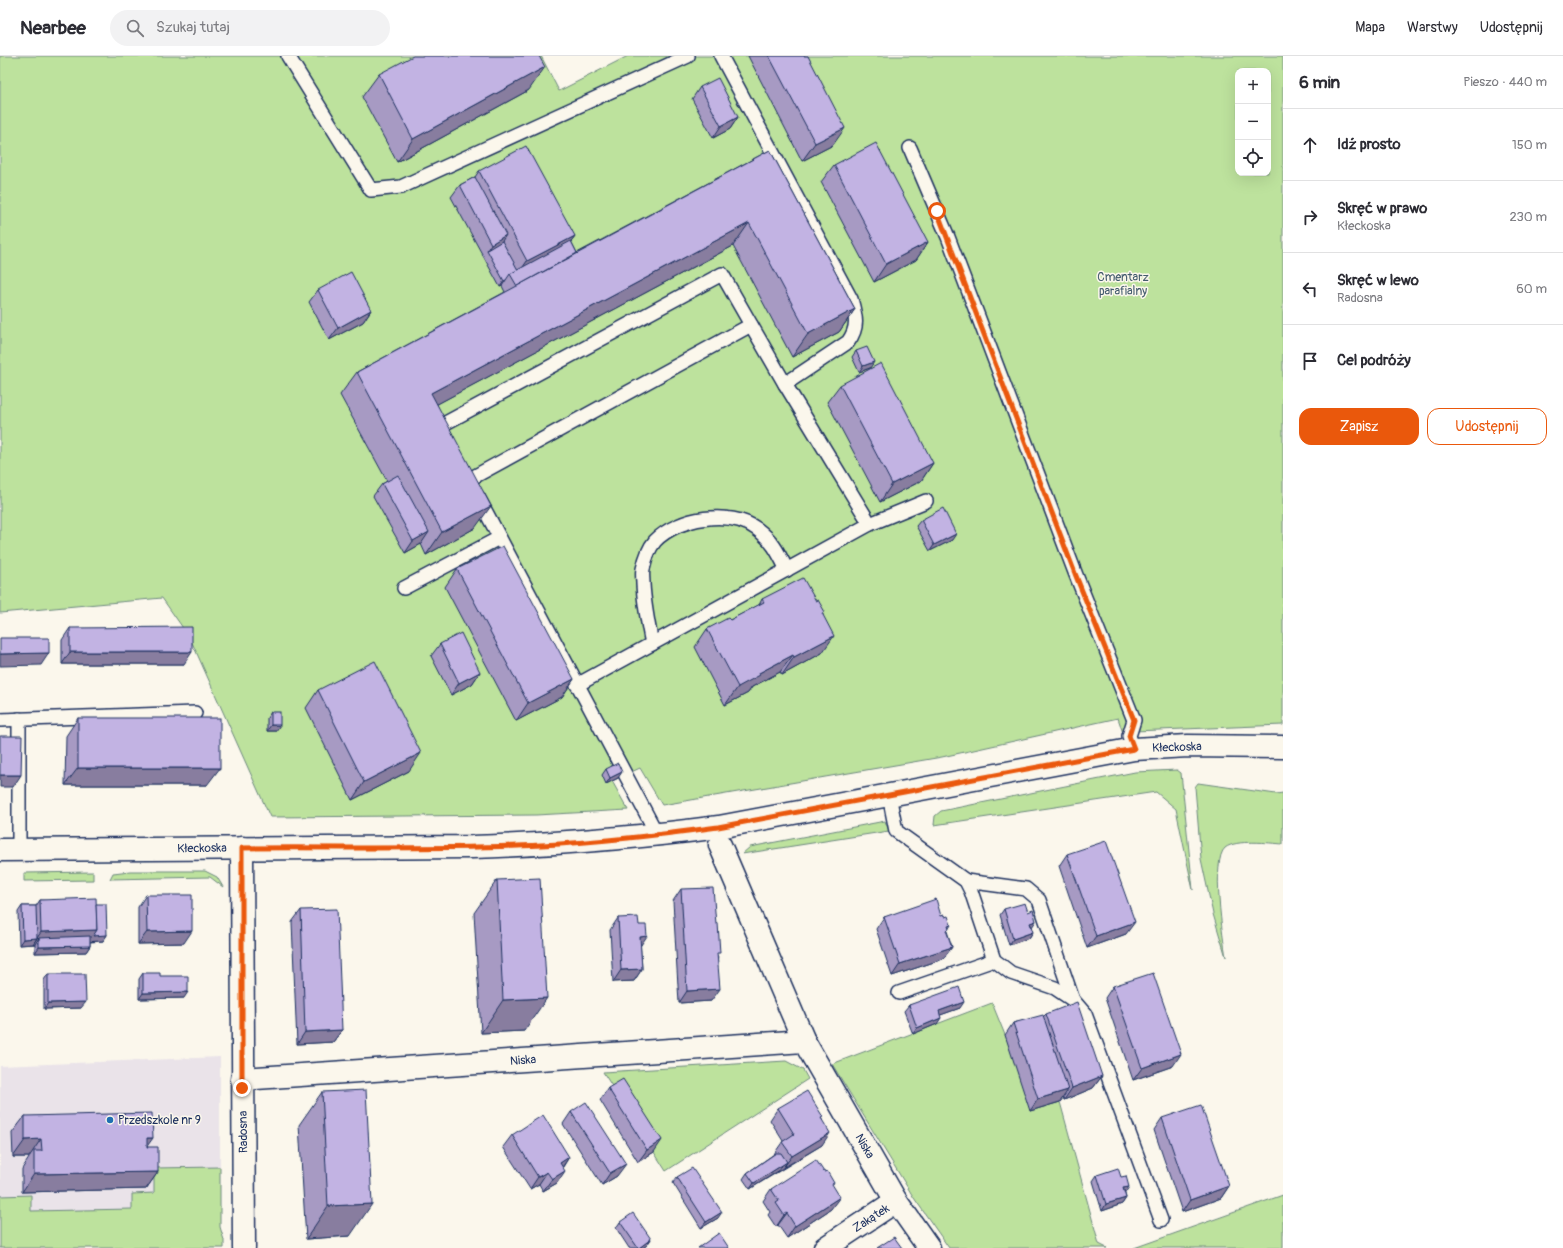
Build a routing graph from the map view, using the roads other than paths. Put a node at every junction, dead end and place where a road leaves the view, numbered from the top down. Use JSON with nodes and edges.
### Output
{"nodes":[{"id":1,"x":288,"y":56,"type":"edge"},
{"id":2,"x":688,"y":56,"type":"edge"},
{"id":3,"x":721,"y":56,"type":"edge"},
{"id":4,"x":910,"y":148,"type":"dead end"},
{"id":5,"x":751,"y":325,"type":"junction"},
{"id":6,"x":785,"y":384,"type":"junction"},
{"id":7,"x":451,"y":446,"type":"edge"},
{"id":8,"x":461,"y":466,"type":"edge"},
{"id":9,"x":468,"y":480,"type":"junction"},
{"id":10,"x":926,"y":501,"type":"dead end"},
{"id":11,"x":870,"y":524,"type":"junction"},
{"id":12,"x":499,"y":538,"type":"junction"},
{"id":13,"x":787,"y":570,"type":"junction"},
{"id":14,"x":404,"y":588,"type":"dead end"},
{"id":15,"x":652,"y":644,"type":"junction"},
{"id":16,"x":577,"y":685,"type":"junction"},
{"id":17,"x":195,"y":713,"type":"dead end"},
{"id":18,"x":0,"y":720,"type":"edge"},
{"id":19,"x":19,"y":720,"type":"junction"},
{"id":20,"x":1283,"y":747,"type":"edge"},
{"id":21,"x":1134,"y":749,"type":"junction"},
{"id":22,"x":889,"y":795,"type":"junction"},
{"id":23,"x":658,"y":836,"type":"junction"},
{"id":24,"x":720,"y":845,"type":"dead end"},
{"id":25,"x":242,"y":848,"type":"junction"},
{"id":26,"x":10,"y":850,"type":"edge"},
{"id":27,"x":966,"y":881,"type":"junction"},
{"id":28,"x":994,"y":960,"type":"junction"},
{"id":29,"x":899,"y":993,"type":"dead end"},
{"id":30,"x":1072,"y":1000,"type":"junction"},
{"id":31,"x":804,"y":1041,"type":"junction"},
{"id":32,"x":242,"y":1079,"type":"junction"},
{"id":33,"x":896,"y":1201,"type":"junction"},
{"id":34,"x":1161,"y":1220,"type":"dead end"},
{"id":35,"x":244,"y":1248,"type":"edge"},
{"id":36,"x":824,"y":1248,"type":"edge"},
{"id":37,"x":929,"y":1248,"type":"edge"}],
"edges":[{"from":1,"to":2,"type":"lane"},
{"from":3,"to":6,"type":"lane"},
{"from":4,"to":21,"type":"lane"},
{"from":5,"to":6,"type":"lane"},
{"from":5,"to":7,"type":"lane"},
{"from":5,"to":9,"type":"lane"},
{"from":6,"to":11,"type":"lane"},
{"from":8,"to":9,"type":"lane"},
{"from":9,"to":12,"type":"lane"},
{"from":10,"to":11,"type":"lane"},
{"from":11,"to":13,"type":"lane"},
{"from":12,"to":14,"type":"lane"},
{"from":12,"to":16,"type":"lane"},
{"from":13,"to":15,"type":"lane"},
{"from":13,"to":15,"type":"lane"},
{"from":15,"to":16,"type":"lane"},
{"from":16,"to":23,"type":"lane"},
{"from":17,"to":19,"type":"lane"},
{"from":18,"to":19,"type":"lane"},
{"from":19,"to":26,"type":"lane"},
{"from":20,"to":21,"type":"street","name":"Kłeckoska"},
{"from":21,"to":22,"type":"street","name":"Kłeckoska"},
{"from":22,"to":23,"type":"street","name":"Kłeckoska"},
{"from":22,"to":27,"type":"lane"},
{"from":23,"to":25,"type":"street","name":"Kłeckoska"},
{"from":24,"to":31,"type":"street","name":"Niska"},
{"from":25,"to":26,"type":"street","name":"Kłeckoska"},
{"from":25,"to":32,"type":"street","name":"Radosna"},
{"from":27,"to":28,"type":"lane"},
{"from":27,"to":30,"type":"lane"},
{"from":28,"to":29,"type":"lane"},
{"from":28,"to":30,"type":"lane"},
{"from":30,"to":34,"type":"lane"},
{"from":31,"to":32,"type":"street","name":"Niska"},
{"from":31,"to":33,"type":"street","name":"Niska"},
{"from":32,"to":35,"type":"street","name":"Radosna"},
{"from":33,"to":36,"type":"street","name":"Zakątek"},
{"from":33,"to":37,"type":"street","name":"Niska"}]}
